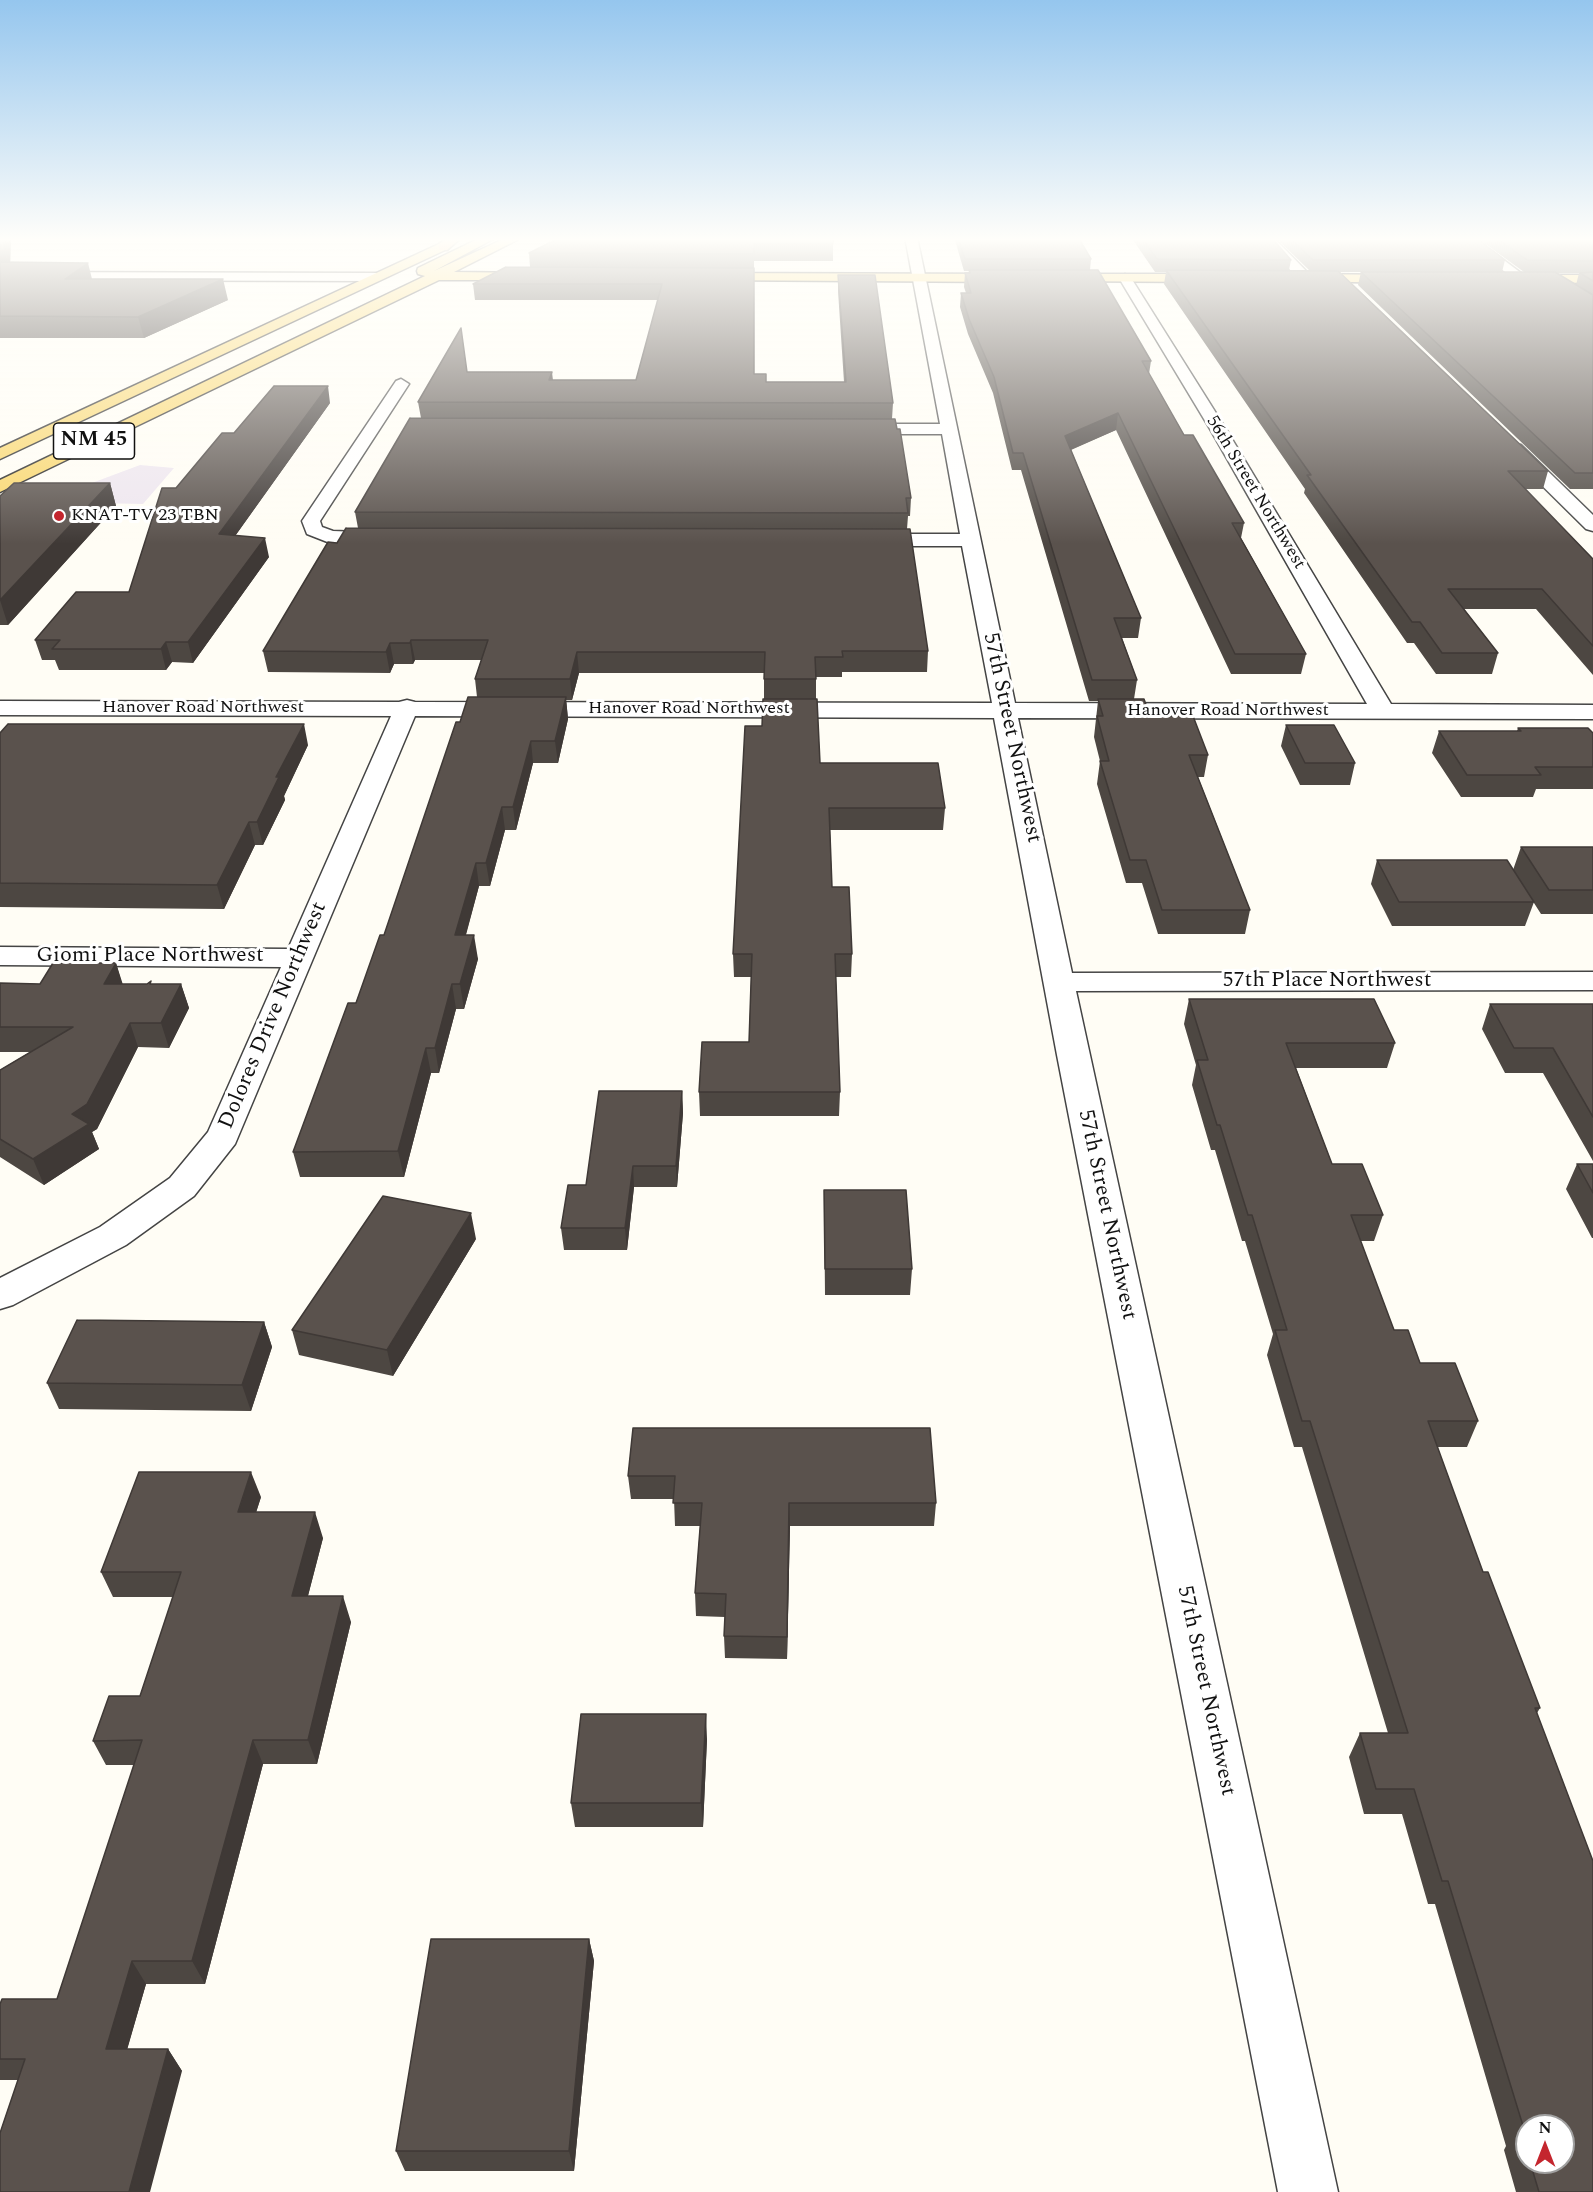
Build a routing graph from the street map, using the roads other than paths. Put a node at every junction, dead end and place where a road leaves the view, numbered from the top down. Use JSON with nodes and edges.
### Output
{"nodes":[{"id":1,"x":244,"y":339,"type":"edge"},
{"id":2,"x":304,"y":339,"type":"edge"},
{"id":3,"x":931,"y":339,"type":"edge"},
{"id":4,"x":1163,"y":339,"type":"edge"},
{"id":5,"x":401,"y":384,"type":"dead end"},
{"id":6,"x":372,"y":428,"type":"junction"},
{"id":7,"x":393,"y":428,"type":"dead end"},
{"id":8,"x":835,"y":429,"type":"edge"},
{"id":9,"x":948,"y":429,"type":"junction"},
{"id":10,"x":1500,"y":434,"type":"edge"},
{"id":11,"x":0,"y":454,"type":"edge"},
{"id":12,"x":0,"y":487,"type":"edge"},
{"id":13,"x":1593,"y":525,"type":"edge"},
{"id":14,"x":400,"y":539,"type":"edge"},
{"id":15,"x":853,"y":540,"type":"edge"},
{"id":16,"x":970,"y":540,"type":"junction"},
{"id":17,"x":407,"y":707,"type":"junction"},
{"id":18,"x":0,"y":708,"type":"edge"},
{"id":19,"x":1005,"y":711,"type":"junction"},
{"id":20,"x":1383,"y":711,"type":"junction"},
{"id":21,"x":1593,"y":711,"type":"edge"},
{"id":22,"x":0,"y":956,"type":"edge"},
{"id":23,"x":299,"y":958,"type":"junction"},
{"id":24,"x":1593,"y":981,"type":"edge"},
{"id":25,"x":1060,"y":982,"type":"junction"},
{"id":26,"x":0,"y":1295,"type":"edge"},
{"id":27,"x":1308,"y":2192,"type":"edge"}],
"edges":[{"from":1,"to":11,"type":"main road","number":"NM 45"},
{"from":2,"to":12,"type":"main road","number":"NM 45"},
{"from":3,"to":9,"type":"street","name":"57th Street Northwest"},
{"from":4,"to":20,"type":"street","name":"56th Street Northwest"},
{"from":5,"to":6,"type":"street"},
{"from":6,"to":7,"type":"street"},
{"from":6,"to":14,"type":"street"},
{"from":8,"to":9,"type":"street"},
{"from":9,"to":16,"type":"street","name":"57th Street Northwest"},
{"from":10,"to":13,"type":"street"},
{"from":15,"to":16,"type":"street"},
{"from":16,"to":19,"type":"street","name":"57th Street Northwest"},
{"from":17,"to":18,"type":"street","name":"Hanover Road Northwest"},
{"from":17,"to":19,"type":"street","name":"Hanover Road Northwest"},
{"from":17,"to":23,"type":"street","name":"Dolores Drive Northwest"},
{"from":19,"to":20,"type":"street","name":"Hanover Road Northwest"},
{"from":19,"to":25,"type":"street","name":"57th Street Northwest"},
{"from":20,"to":21,"type":"street","name":"Hanover Road Northwest"},
{"from":22,"to":23,"type":"street","name":"Giomi Place Northwest"},
{"from":23,"to":26,"type":"street","name":"Dolores Drive Northwest"},
{"from":24,"to":25,"type":"street","name":"57th Place Northwest"},
{"from":25,"to":27,"type":"street","name":"57th Street Northwest"}]}
